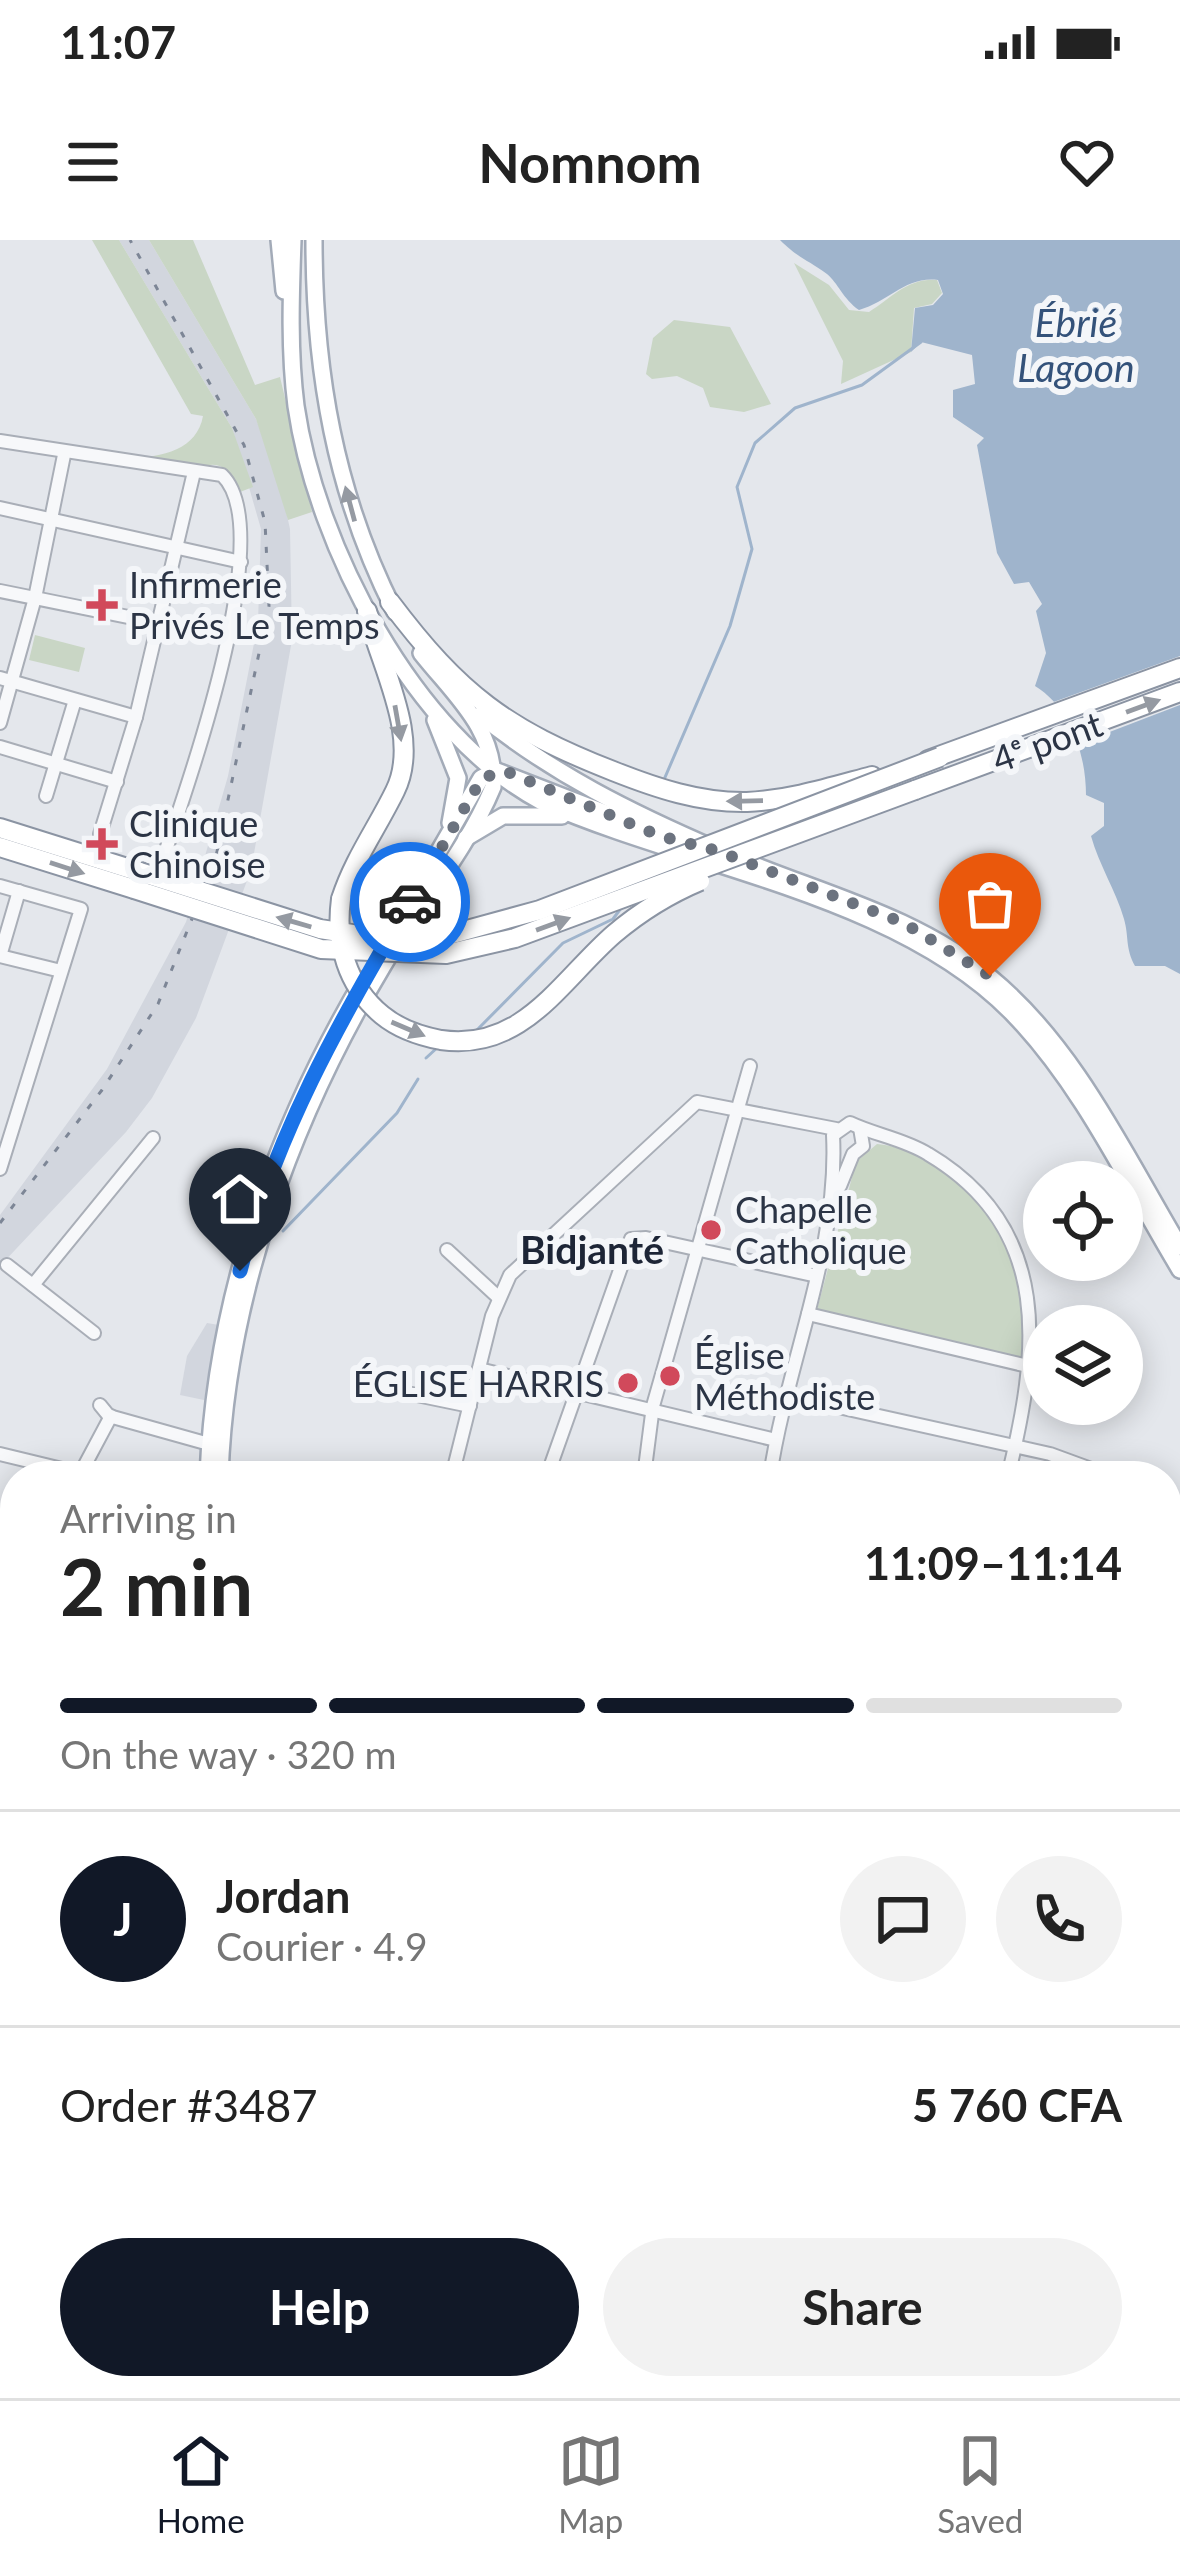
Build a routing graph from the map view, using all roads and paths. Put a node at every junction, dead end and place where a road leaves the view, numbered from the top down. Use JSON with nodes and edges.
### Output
{"nodes":[{"id":1,"x":279,"y":240,"type":"edge"},
{"id":2,"x":293,"y":240,"type":"edge"},
{"id":3,"x":318,"y":240,"type":"edge"},
{"id":4,"x":290,"y":332,"type":"junction"},
{"id":5,"x":0,"y":441,"type":"edge"},
{"id":6,"x":64,"y":455,"type":"junction"},
{"id":7,"x":194,"y":472,"type":"junction"},
{"id":8,"x":0,"y":508,"type":"edge"},
{"id":9,"x":52,"y":520,"type":"junction"},
{"id":10,"x":180,"y":547,"type":"junction"},
{"id":11,"x":241,"y":562,"type":"junction"},
{"id":12,"x":0,"y":591,"type":"edge"},
{"id":13,"x":35,"y":598,"type":"junction"},
{"id":14,"x":390,"y":602,"type":"junction"},
{"id":15,"x":367,"y":611,"type":"junction"},
{"id":16,"x":160,"y":624,"type":"junction"},
{"id":17,"x":227,"y":637,"type":"junction"},
{"id":18,"x":1180,"y":668,"type":"edge"},
{"id":19,"x":6,"y":680,"type":"edge"},
{"id":20,"x":443,"y":680,"type":"junction"},
{"id":21,"x":1180,"y":692,"type":"edge"},
{"id":22,"x":74,"y":700,"type":"junction"},
{"id":23,"x":432,"y":708,"type":"junction"},
{"id":24,"x":136,"y":717,"type":"junction"},
{"id":25,"x":0,"y":723,"type":"edge"},
{"id":26,"x":0,"y":747,"type":"edge"},
{"id":27,"x":940,"y":757,"type":"junction"},
{"id":28,"x":56,"y":764,"type":"junction"},
{"id":29,"x":494,"y":771,"type":"junction"},
{"id":30,"x":117,"y":782,"type":"junction"},
{"id":31,"x":915,"y":790,"type":"junction"},
{"id":32,"x":46,"y":796,"type":"dead end"},
{"id":33,"x":584,"y":820,"type":"junction"},
{"id":34,"x":0,"y":828,"type":"edge"},
{"id":35,"x":100,"y":834,"type":"dead end"},
{"id":36,"x":453,"y":840,"type":"junction"},
{"id":37,"x":0,"y":847,"type":"edge"},
{"id":38,"x":718,"y":851,"type":"junction"},
{"id":39,"x":161,"y":865,"type":"dead end"},
{"id":40,"x":136,"y":881,"type":"junction"},
{"id":41,"x":0,"y":886,"type":"edge"},
{"id":42,"x":19,"y":891,"type":"junction"},
{"id":43,"x":0,"y":956,"type":"edge"},
{"id":44,"x":61,"y":971,"type":"junction"},
{"id":45,"x":750,"y":1066,"type":"dead end"},
{"id":46,"x":739,"y":1108,"type":"junction"},
{"id":47,"x":860,"y":1128,"type":"junction"},
{"id":48,"x":836,"y":1130,"type":"junction"},
{"id":49,"x":153,"y":1138,"type":"dead end"},
{"id":50,"x":837,"y":1150,"type":"junction"},
{"id":51,"x":853,"y":1154,"type":"junction"},
{"id":52,"x":1,"y":1165,"type":"edge"},
{"id":53,"x":833,"y":1204,"type":"junction"},
{"id":54,"x":1180,"y":1247,"type":"edge"},
{"id":55,"x":448,"y":1250,"type":"dead end"},
{"id":56,"x":697,"y":1250,"type":"junction"},
{"id":57,"x":7,"y":1264,"type":"dead end"},
{"id":58,"x":1180,"y":1270,"type":"edge"},
{"id":59,"x":817,"y":1276,"type":"junction"},
{"id":60,"x":33,"y":1285,"type":"junction"},
{"id":61,"x":499,"y":1298,"type":"junction"},
{"id":62,"x":1029,"y":1305,"type":"edge"},
{"id":63,"x":808,"y":1314,"type":"junction"},
{"id":64,"x":94,"y":1334,"type":"dead end"},
{"id":65,"x":1023,"y":1365,"type":"edge"},
{"id":66,"x":479,"y":1370,"type":"junction"},
{"id":67,"x":407,"y":1393,"type":"dead end"},
{"id":68,"x":575,"y":1394,"type":"junction"},
{"id":69,"x":789,"y":1396,"type":"junction"},
{"id":70,"x":470,"y":1406,"type":"junction"},
{"id":71,"x":1023,"y":1408,"type":"edge"},
{"id":72,"x":652,"y":1413,"type":"junction"},
{"id":73,"x":776,"y":1440,"type":"junction"},
{"id":74,"x":209,"y":1444,"type":"junction"},
{"id":75,"x":1015,"y":1448,"type":"junction"},
{"id":76,"x":88,"y":1461,"type":"edge"},
{"id":77,"x":208,"y":1461,"type":"edge"},
{"id":78,"x":220,"y":1461,"type":"edge"},
{"id":79,"x":456,"y":1461,"type":"edge"},
{"id":80,"x":552,"y":1461,"type":"edge"},
{"id":81,"x":646,"y":1461,"type":"edge"},
{"id":82,"x":772,"y":1461,"type":"edge"},
{"id":83,"x":1012,"y":1461,"type":"edge"},
{"id":84,"x":1060,"y":1461,"type":"edge"}],
"edges":[{"from":1,"to":4,"type":"main road"},
{"from":2,"to":4,"type":"main road"},
{"from":14,"to":3,"type":"main road","one_way":true},
{"from":4,"to":15,"type":"main road"},
{"from":5,"to":6,"type":"street"},
{"from":6,"to":7,"type":"street"},
{"from":6,"to":9,"type":"street"},
{"from":7,"to":10,"type":"street"},
{"from":7,"to":11,"type":"street"},
{"from":8,"to":9,"type":"street"},
{"from":9,"to":10,"type":"street"},
{"from":9,"to":13,"type":"street"},
{"from":10,"to":11,"type":"street"},
{"from":10,"to":16,"type":"street"},
{"from":11,"to":17,"type":"street"},
{"from":12,"to":13,"type":"street"},
{"from":13,"to":16,"type":"street"},
{"from":13,"to":19,"type":"street"},
{"from":14,"to":20,"type":"main road"},
{"from":27,"to":14,"type":"highway","one_way":true,"bridge":true},
{"from":15,"to":23,"type":"main road"},
{"from":15,"to":31,"type":"highway","one_way":true,"bridge":true},
{"from":16,"to":17,"type":"street"},
{"from":16,"to":24,"type":"street"},
{"from":17,"to":39,"type":"street"},
{"from":18,"to":27,"type":"highway","name":"4ᵉ pont"},
{"from":19,"to":22,"type":"street"},
{"from":19,"to":25,"type":"street"},
{"from":20,"to":29,"type":"main road"},
{"from":20,"to":38,"type":"main road"},
{"from":31,"to":21,"type":"highway","name":"4ᵉ pont","one_way":true},
{"from":22,"to":24,"type":"street"},
{"from":22,"to":28,"type":"street"},
{"from":23,"to":29,"type":"main road"},
{"from":23,"to":36,"type":"main road"},
{"from":24,"to":30,"type":"street"},
{"from":26,"to":28,"type":"street"},
{"from":27,"to":40,"type":"highway","one_way":true,"bridge":true},
{"from":28,"to":30,"type":"street"},
{"from":28,"to":32,"type":"street"},
{"from":29,"to":33,"type":"main road"},
{"from":29,"to":36,"type":"main road"},
{"from":29,"to":38,"type":"main road"},
{"from":30,"to":35,"type":"street"},
{"from":40,"to":31,"type":"highway","one_way":true,"bridge":true},
{"from":33,"to":36,"type":"main road"},
{"from":33,"to":58,"type":"main road"},
{"from":34,"to":40,"type":"highway"},
{"from":36,"to":74,"type":"main road"},
{"from":36,"to":78,"type":"main road"},
{"from":37,"to":40,"type":"highway","one_way":true},
{"from":38,"to":54,"type":"main road"},
{"from":41,"to":42,"type":"street"},
{"from":42,"to":43,"type":"street"},
{"from":42,"to":44,"type":"street"},
{"from":43,"to":44,"type":"street"},
{"from":44,"to":52,"type":"street"},
{"from":45,"to":46,"type":"street"},
{"from":46,"to":48,"type":"street"},
{"from":46,"to":56,"type":"street"},
{"from":46,"to":61,"type":"street"},
{"from":47,"to":48,"type":"street"},
{"from":47,"to":51,"type":"street"},
{"from":47,"to":62,"type":"street"},
{"from":48,"to":50,"type":"street"},
{"from":49,"to":60,"type":"street"},
{"from":50,"to":51,"type":"street"},
{"from":50,"to":53,"type":"street"},
{"from":51,"to":53,"type":"street"},
{"from":53,"to":59,"type":"street"},
{"from":55,"to":61,"type":"street"},
{"from":56,"to":59,"type":"street"},
{"from":56,"to":68,"type":"street"},
{"from":56,"to":72,"type":"street"},
{"from":57,"to":60,"type":"street"},
{"from":59,"to":63,"type":"street"},
{"from":60,"to":64,"type":"street"},
{"from":61,"to":66,"type":"street"},
{"from":63,"to":65,"type":"street"},
{"from":63,"to":69,"type":"street"},
{"from":66,"to":68,"type":"street"},
{"from":66,"to":70,"type":"street"},
{"from":67,"to":70,"type":"street"},
{"from":68,"to":72,"type":"street"},
{"from":68,"to":80,"type":"street"},
{"from":69,"to":73,"type":"street"},
{"from":69,"to":75,"type":"street"},
{"from":70,"to":79,"type":"street"},
{"from":71,"to":75,"type":"street"},
{"from":72,"to":73,"type":"street"},
{"from":72,"to":81,"type":"street"},
{"from":73,"to":82,"type":"street"},
{"from":74,"to":76,"type":"street"},
{"from":74,"to":77,"type":"main road"},
{"from":75,"to":83,"type":"street"},
{"from":75,"to":84,"type":"street"}]}
